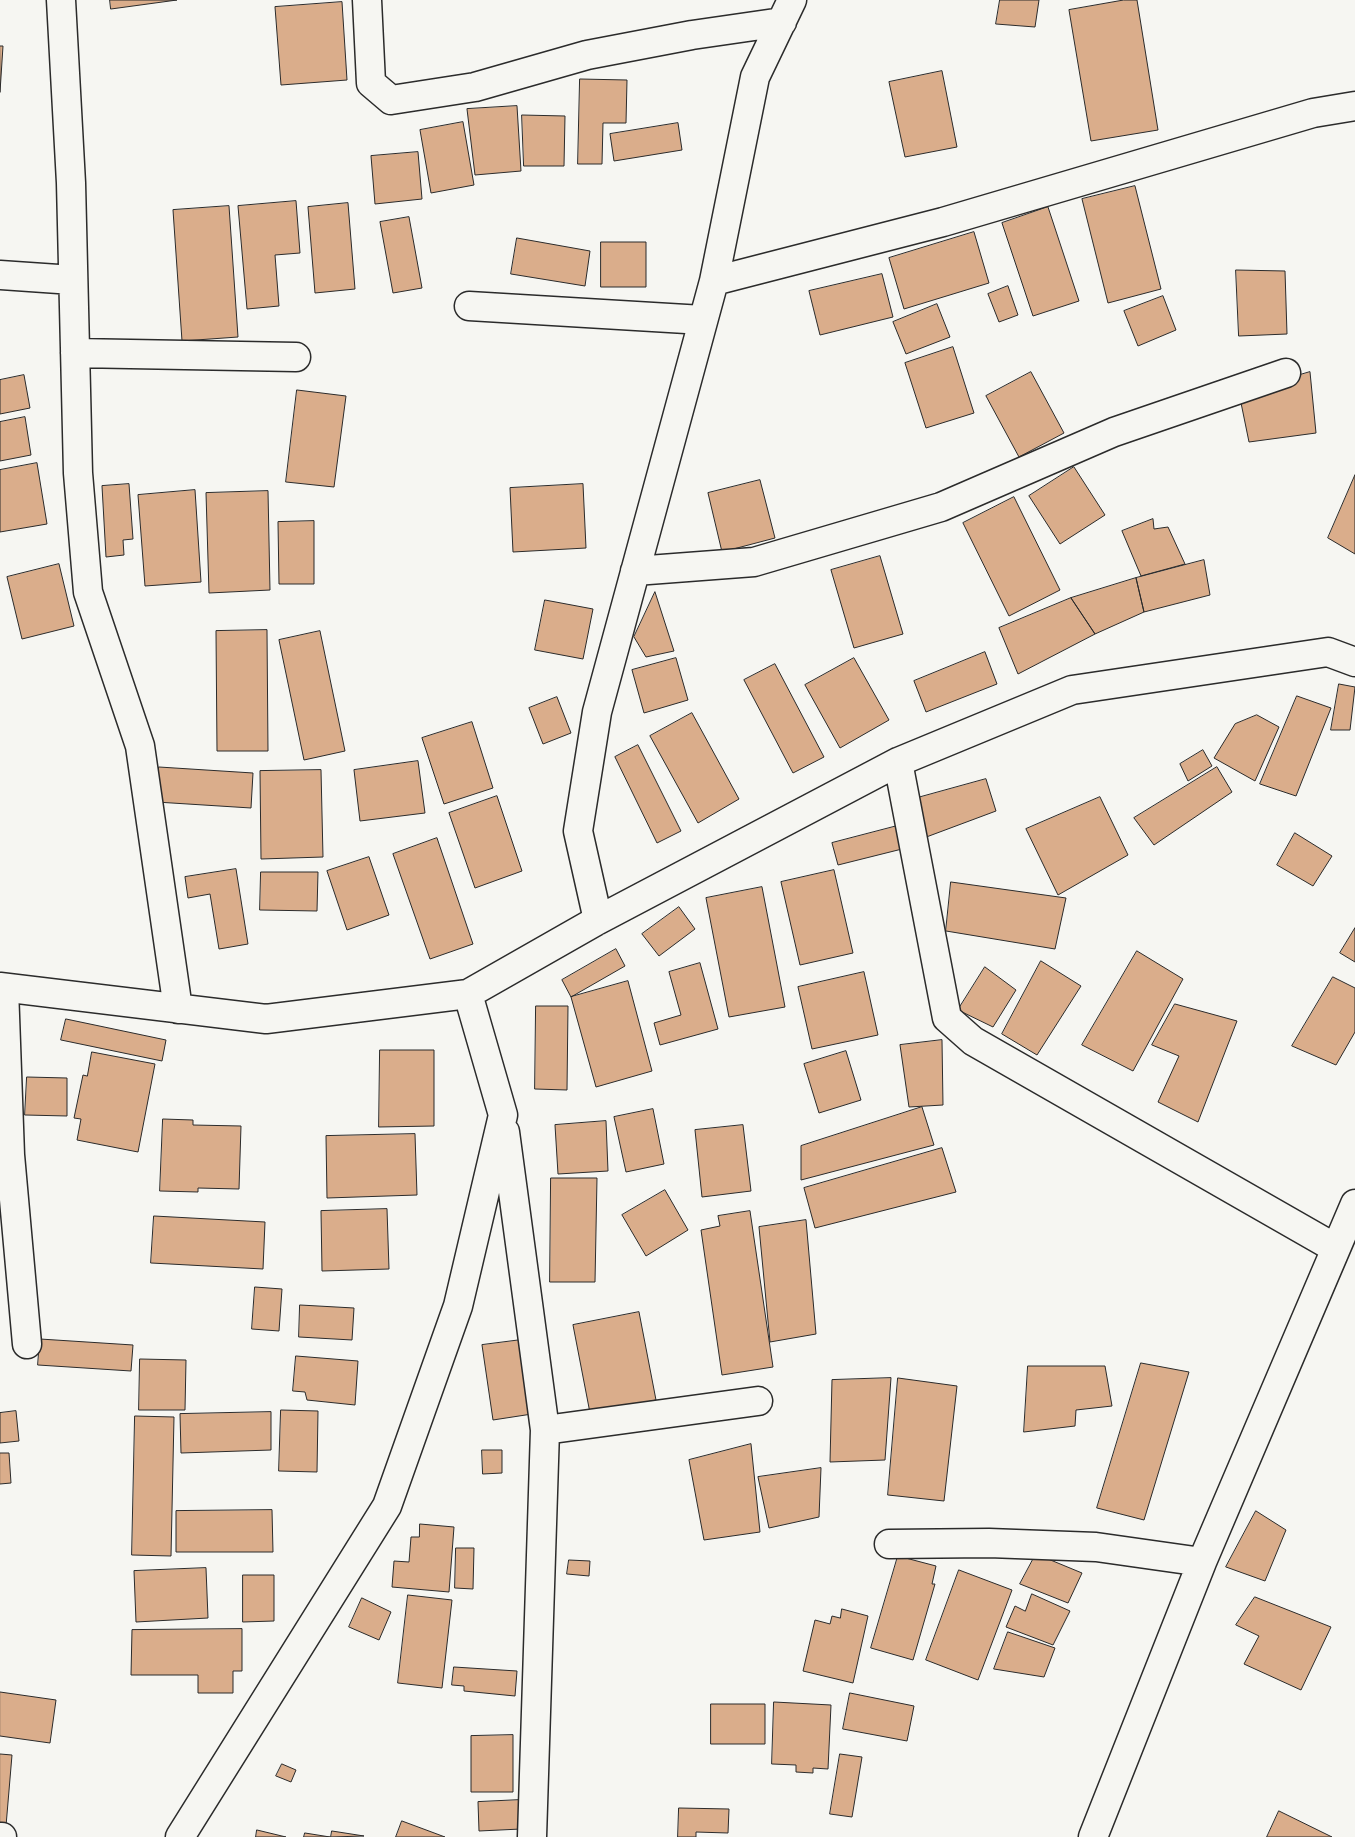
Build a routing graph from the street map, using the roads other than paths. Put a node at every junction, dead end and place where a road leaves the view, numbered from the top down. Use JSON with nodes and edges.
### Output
{"nodes":[{"id":1,"x":61,"y":0,"type":"edge"},
{"id":2,"x":367,"y":0,"type":"edge"},
{"id":3,"x":787,"y":11,"type":"edge"},
{"id":4,"x":1355,"y":106,"type":"edge"},
{"id":5,"x":0,"y":275,"type":"edge"},
{"id":6,"x":73,"y":280,"type":"junction"},
{"id":7,"x":714,"y":281,"type":"junction"},
{"id":8,"x":470,"y":306,"type":"dead end"},
{"id":9,"x":703,"y":320,"type":"junction"},
{"id":10,"x":75,"y":353,"type":"junction"},
{"id":11,"x":296,"y":357,"type":"dead end"},
{"id":12,"x":1286,"y":373,"type":"dead end"},
{"id":13,"x":635,"y":571,"type":"junction"},
{"id":14,"x":1355,"y":662,"type":"edge"},
{"id":15,"x":898,"y":762,"type":"junction"},
{"id":16,"x":598,"y":920,"type":"junction"},
{"id":17,"x":2,"y":987,"type":"edge"},
{"id":18,"x":468,"y":994,"type":"junction"},
{"id":19,"x":178,"y":1009,"type":"junction"},
{"id":20,"x":503,"y":1115,"type":"junction"},
{"id":21,"x":1355,"y":1204,"type":"edge"},
{"id":22,"x":1335,"y":1248,"type":"junction"},
{"id":23,"x":27,"y":1344,"type":"dead end"},
{"id":24,"x":758,"y":1401,"type":"dead end"},
{"id":25,"x":545,"y":1430,"type":"junction"},
{"id":26,"x":889,"y":1544,"type":"dead end"},
{"id":27,"x":1202,"y":1562,"type":"junction"},
{"id":28,"x":180,"y":1837,"type":"edge"},
{"id":29,"x":532,"y":1837,"type":"edge"},
{"id":30,"x":1087,"y":1837,"type":"edge"},
{"id":31,"x":1093,"y":1837,"type":"edge"}],
"edges":[{"from":1,"to":6,"type":"street"},
{"from":2,"to":3,"type":"street"},
{"from":3,"to":7,"type":"street"},
{"from":4,"to":7,"type":"street"},
{"from":5,"to":6,"type":"street"},
{"from":6,"to":10,"type":"street"},
{"from":7,"to":9,"type":"street"},
{"from":8,"to":9,"type":"street"},
{"from":9,"to":13,"type":"street"},
{"from":10,"to":11,"type":"street"},
{"from":10,"to":19,"type":"street"},
{"from":12,"to":13,"type":"street"},
{"from":13,"to":16,"type":"street"},
{"from":14,"to":15,"type":"street"},
{"from":15,"to":16,"type":"street"},
{"from":15,"to":22,"type":"street"},
{"from":16,"to":18,"type":"street"},
{"from":17,"to":19,"type":"street"},
{"from":17,"to":23,"type":"street"},
{"from":18,"to":19,"type":"street"},
{"from":18,"to":20,"type":"street"},
{"from":20,"to":25,"type":"street"},
{"from":20,"to":28,"type":"street"},
{"from":21,"to":22,"type":"street"},
{"from":22,"to":27,"type":"street"},
{"from":24,"to":25,"type":"street"},
{"from":25,"to":29,"type":"street"},
{"from":26,"to":27,"type":"street"},
{"from":27,"to":31,"type":"street"},
{"from":30,"to":31,"type":"street"}]}
